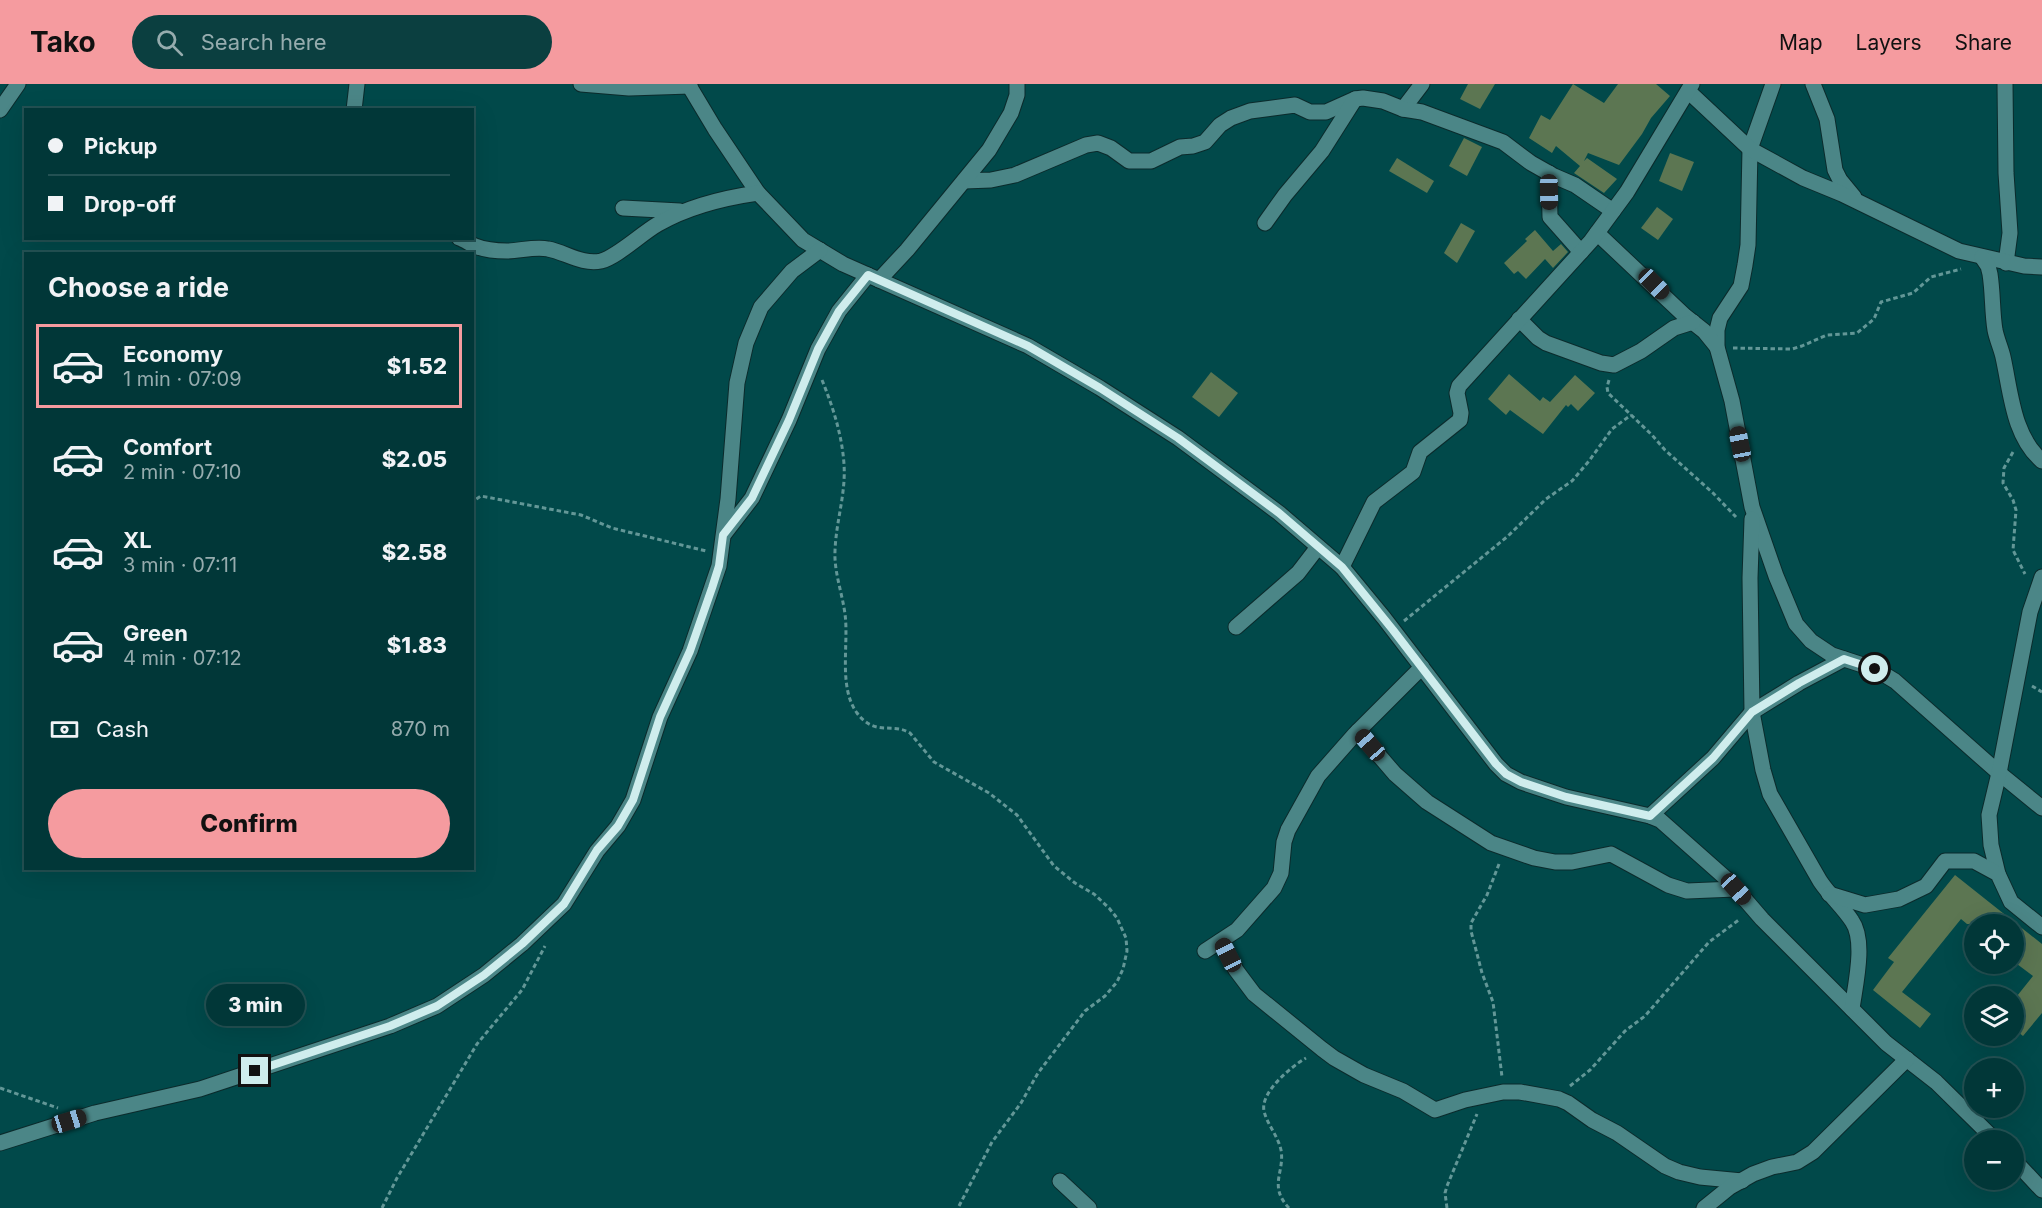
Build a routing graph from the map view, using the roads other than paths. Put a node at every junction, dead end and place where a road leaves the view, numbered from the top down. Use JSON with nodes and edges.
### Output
{"nodes":[{"id":1,"x":18,"y":84,"type":"edge"},
{"id":2,"x":357,"y":84,"type":"edge"},
{"id":3,"x":581,"y":84,"type":"edge"},
{"id":4,"x":1017,"y":84,"type":"edge"},
{"id":5,"x":1422,"y":84,"type":"edge"},
{"id":6,"x":1773,"y":84,"type":"edge"},
{"id":7,"x":1813,"y":84,"type":"edge"},
{"id":8,"x":2005,"y":84,"type":"edge"},
{"id":9,"x":689,"y":85,"type":"edge"},
{"id":10,"x":1690,"y":88,"type":"edge"},
{"id":11,"x":1355,"y":99,"type":"junction"},
{"id":12,"x":354,"y":108,"type":"edge"},
{"id":13,"x":1403,"y":109,"type":"junction"},
{"id":14,"x":0,"y":110,"type":"edge"},
{"id":15,"x":1750,"y":149,"type":"junction"},
{"id":16,"x":1549,"y":173,"type":"junction"},
{"id":17,"x":964,"y":181,"type":"junction"},
{"id":18,"x":758,"y":193,"type":"junction"},
{"id":19,"x":1857,"y":202,"type":"junction"},
{"id":20,"x":623,"y":208,"type":"dead end"},
{"id":21,"x":686,"y":211,"type":"junction"},
{"id":22,"x":1613,"y":211,"type":"junction"},
{"id":23,"x":1265,"y":223,"type":"dead end"},
{"id":24,"x":1598,"y":233,"type":"junction"},
{"id":25,"x":463,"y":240,"type":"edge"},
{"id":26,"x":820,"y":250,"type":"junction"},
{"id":27,"x":1581,"y":252,"type":"junction"},
{"id":28,"x":1984,"y":260,"type":"junction"},
{"id":29,"x":2007,"y":263,"type":"junction"},
{"id":30,"x":2042,"y":267,"type":"edge"},
{"id":31,"x":873,"y":278,"type":"junction"},
{"id":32,"x":1520,"y":319,"type":"junction"},
{"id":33,"x":1693,"y":322,"type":"junction"},
{"id":34,"x":1717,"y":347,"type":"junction"},
{"id":35,"x":2042,"y":461,"type":"edge"},
{"id":36,"x":1752,"y":507,"type":"junction"},
{"id":37,"x":723,"y":535,"type":"junction"},
{"id":38,"x":1318,"y":547,"type":"junction"},
{"id":39,"x":1342,"y":567,"type":"junction"},
{"id":40,"x":2042,"y":577,"type":"edge"},
{"id":41,"x":1236,"y":627,"type":"dead end"},
{"id":42,"x":1844,"y":659,"type":"junction"},
{"id":43,"x":1422,"y":667,"type":"junction"},
{"id":44,"x":1752,"y":712,"type":"junction"},
{"id":45,"x":1358,"y":731,"type":"junction"},
{"id":46,"x":1999,"y":773,"type":"junction"},
{"id":47,"x":2042,"y":808,"type":"edge"},
{"id":48,"x":1650,"y":816,"type":"junction"},
{"id":49,"x":1998,"y":874,"type":"junction"},
{"id":50,"x":1736,"y":889,"type":"junction"},
{"id":51,"x":1829,"y":894,"type":"junction"},
{"id":52,"x":2042,"y":927,"type":"edge"},
{"id":53,"x":1221,"y":940,"type":"junction"},
{"id":54,"x":1205,"y":951,"type":"dead end"},
{"id":55,"x":1852,"y":1009,"type":"junction"},
{"id":56,"x":1907,"y":1059,"type":"junction"},
{"id":57,"x":1985,"y":1130,"type":"edge"},
{"id":58,"x":0,"y":1143,"type":"edge"},
{"id":59,"x":2024,"y":1171,"type":"edge"},
{"id":60,"x":1060,"y":1181,"type":"dead end"},
{"id":61,"x":1742,"y":1181,"type":"junction"},
{"id":62,"x":2042,"y":1190,"type":"edge"},
{"id":63,"x":1089,"y":1208,"type":"edge"},
{"id":64,"x":1704,"y":1208,"type":"edge"}],
"edges":[{"from":1,"to":14,"type":"street"},
{"from":2,"to":12,"type":"street"},
{"from":3,"to":9,"type":"street"},
{"from":4,"to":17,"type":"street"},
{"from":5,"to":13,"type":"street"},
{"from":6,"to":15,"type":"street"},
{"from":7,"to":19,"type":"street"},
{"from":8,"to":29,"type":"street"},
{"from":9,"to":18,"type":"street"},
{"from":10,"to":15,"type":"street"},
{"from":10,"to":22,"type":"street"},
{"from":11,"to":13,"type":"street"},
{"from":11,"to":17,"type":"street"},
{"from":11,"to":23,"type":"street"},
{"from":13,"to":16,"type":"street"},
{"from":15,"to":19,"type":"street"},
{"from":15,"to":34,"type":"street"},
{"from":16,"to":22,"type":"street"},
{"from":16,"to":27,"type":"street"},
{"from":17,"to":31,"type":"street"},
{"from":18,"to":21,"type":"street"},
{"from":18,"to":26,"type":"street"},
{"from":19,"to":28,"type":"street"},
{"from":20,"to":21,"type":"street"},
{"from":21,"to":25,"type":"street"},
{"from":22,"to":24,"type":"street"},
{"from":24,"to":27,"type":"street"},
{"from":24,"to":33,"type":"street"},
{"from":26,"to":31,"type":"street"},
{"from":26,"to":37,"type":"street"},
{"from":27,"to":32,"type":"street"},
{"from":28,"to":29,"type":"street"},
{"from":28,"to":35,"type":"street"},
{"from":29,"to":30,"type":"street"},
{"from":31,"to":37,"type":"street"},
{"from":31,"to":38,"type":"street"},
{"from":32,"to":33,"type":"street"},
{"from":32,"to":39,"type":"street"},
{"from":33,"to":34,"type":"street"},
{"from":34,"to":36,"type":"street"},
{"from":36,"to":42,"type":"street"},
{"from":36,"to":44,"type":"street"},
{"from":37,"to":58,"type":"street"},
{"from":38,"to":39,"type":"street"},
{"from":38,"to":41,"type":"street"},
{"from":39,"to":43,"type":"street"},
{"from":40,"to":46,"type":"street"},
{"from":42,"to":44,"type":"street"},
{"from":42,"to":46,"type":"street"},
{"from":43,"to":45,"type":"street"},
{"from":43,"to":48,"type":"street"},
{"from":44,"to":48,"type":"street"},
{"from":44,"to":51,"type":"street"},
{"from":45,"to":50,"type":"street"},
{"from":45,"to":53,"type":"street"},
{"from":46,"to":47,"type":"street"},
{"from":46,"to":49,"type":"street"},
{"from":48,"to":50,"type":"street"},
{"from":49,"to":51,"type":"street"},
{"from":49,"to":52,"type":"street"},
{"from":50,"to":55,"type":"street"},
{"from":51,"to":55,"type":"street"},
{"from":53,"to":54,"type":"street"},
{"from":53,"to":61,"type":"street"},
{"from":55,"to":56,"type":"street"},
{"from":56,"to":57,"type":"street"},
{"from":56,"to":61,"type":"street"},
{"from":59,"to":62,"type":"street"},
{"from":60,"to":63,"type":"street"},
{"from":61,"to":64,"type":"street"}]}
